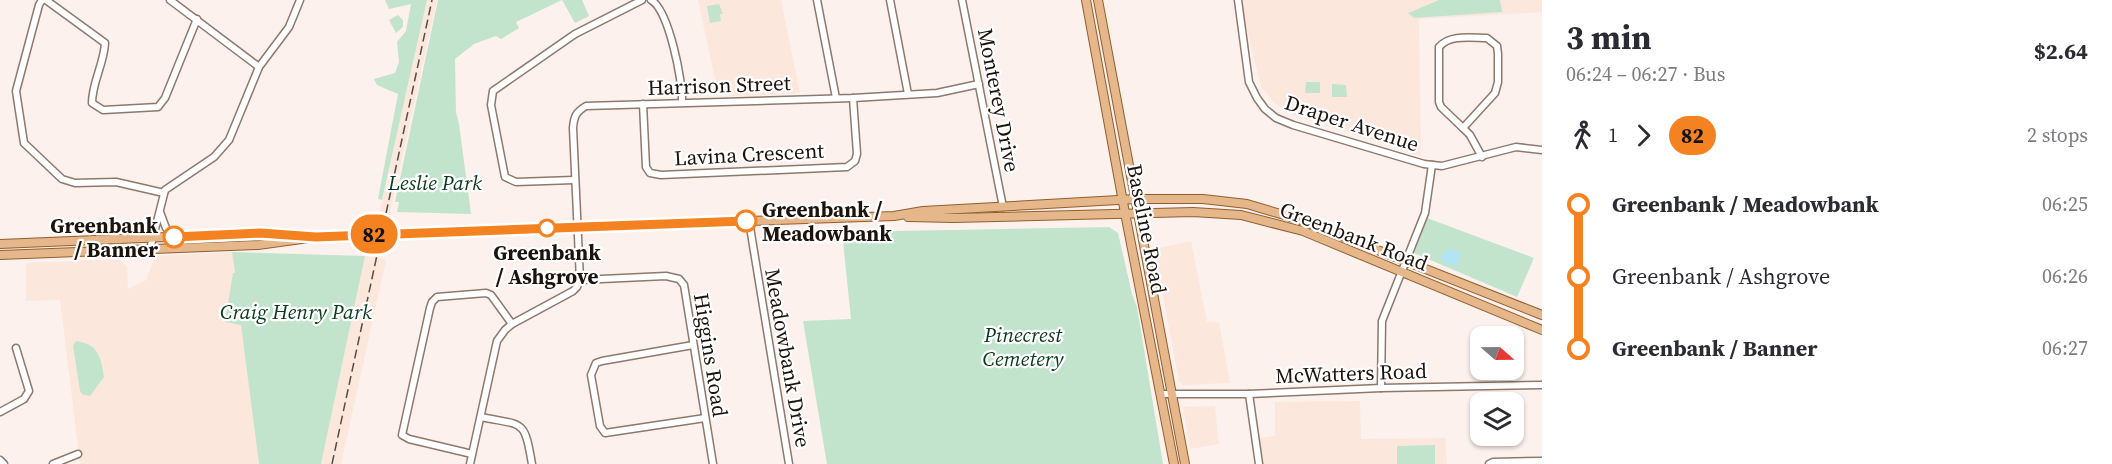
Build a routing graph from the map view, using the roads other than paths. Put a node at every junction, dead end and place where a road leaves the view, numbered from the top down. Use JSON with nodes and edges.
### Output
{"nodes":[{"id":1,"x":44,"y":0,"type":"edge"},
{"id":2,"x":170,"y":0,"type":"edge"},
{"id":3,"x":300,"y":0,"type":"edge"},
{"id":4,"x":642,"y":0,"type":"edge"},
{"id":5,"x":651,"y":0,"type":"edge"},
{"id":6,"x":816,"y":0,"type":"edge"},
{"id":7,"x":890,"y":0,"type":"edge"},
{"id":8,"x":962,"y":0,"type":"edge"},
{"id":9,"x":1086,"y":0,"type":"edge"},
{"id":10,"x":1098,"y":0,"type":"edge"},
{"id":11,"x":1238,"y":0,"type":"edge"},
{"id":12,"x":197,"y":19,"type":"junction"},
{"id":13,"x":259,"y":67,"type":"junction"},
{"id":14,"x":979,"y":84,"type":"junction"},
{"id":15,"x":908,"y":94,"type":"junction"},
{"id":16,"x":836,"y":98,"type":"junction"},
{"id":17,"x":853,"y":98,"type":"junction"},
{"id":18,"x":682,"y":102,"type":"junction"},
{"id":19,"x":643,"y":104,"type":"junction"},
{"id":20,"x":1463,"y":128,"type":"junction"},
{"id":21,"x":1542,"y":150,"type":"edge"},
{"id":22,"x":1482,"y":157,"type":"junction"},
{"id":23,"x":1432,"y":165,"type":"junction"},
{"id":24,"x":574,"y":180,"type":"junction"},
{"id":25,"x":164,"y":193,"type":"junction"},
{"id":26,"x":1136,"y":199,"type":"junction"},
{"id":27,"x":1123,"y":200,"type":"junction"},
{"id":28,"x":1003,"y":207,"type":"junction"},
{"id":29,"x":159,"y":209,"type":"junction"},
{"id":30,"x":1125,"y":213,"type":"junction"},
{"id":31,"x":1139,"y":213,"type":"junction"},
{"id":32,"x":894,"y":216,"type":"junction"},
{"id":33,"x":749,"y":221,"type":"junction"},
{"id":34,"x":577,"y":227,"type":"junction"},
{"id":35,"x":153,"y":237,"type":"junction"},
{"id":36,"x":174,"y":237,"type":"junction"},
{"id":37,"x":316,"y":237,"type":"junction"},
{"id":38,"x":0,"y":244,"type":"edge"},
{"id":39,"x":150,"y":249,"type":"junction"},
{"id":40,"x":0,"y":255,"type":"edge"},
{"id":41,"x":1406,"y":260,"type":"junction"},
{"id":42,"x":1401,"y":272,"type":"junction"},
{"id":43,"x":580,"y":280,"type":"junction"},
{"id":44,"x":1542,"y":315,"type":"edge"},
{"id":45,"x":512,"y":324,"type":"junction"},
{"id":46,"x":1542,"y":330,"type":"edge"},
{"id":47,"x":693,"y":345,"type":"junction"},
{"id":48,"x":16,"y":348,"type":"dead end"},
{"id":49,"x":1542,"y":385,"type":"edge"},
{"id":50,"x":1381,"y":388,"type":"junction"},
{"id":51,"x":1162,"y":394,"type":"junction"},
{"id":52,"x":1172,"y":394,"type":"junction"},
{"id":53,"x":1249,"y":394,"type":"junction"},
{"id":54,"x":0,"y":412,"type":"edge"},
{"id":55,"x":481,"y":417,"type":"junction"},
{"id":56,"x":705,"y":418,"type":"junction"},
{"id":57,"x":78,"y":454,"type":"dead end"},
{"id":58,"x":472,"y":454,"type":"junction"},
{"id":59,"x":0,"y":460,"type":"edge"},
{"id":60,"x":1542,"y":461,"type":"edge"},
{"id":61,"x":4,"y":464,"type":"edge"},
{"id":62,"x":53,"y":464,"type":"edge"},
{"id":63,"x":470,"y":464,"type":"edge"},
{"id":64,"x":532,"y":464,"type":"edge"},
{"id":65,"x":713,"y":464,"type":"edge"},
{"id":66,"x":789,"y":464,"type":"edge"},
{"id":67,"x":1174,"y":464,"type":"edge"},
{"id":68,"x":1185,"y":464,"type":"edge"},
{"id":69,"x":1259,"y":464,"type":"edge"},
{"id":70,"x":1489,"y":464,"type":"edge"}],
"edges":[{"from":1,"to":12,"type":"street"},
{"from":1,"to":25,"type":"street"},
{"from":2,"to":12,"type":"street"},
{"from":3,"to":13,"type":"street"},
{"from":4,"to":24,"type":"street"},
{"from":5,"to":18,"type":"street"},
{"from":6,"to":16,"type":"street"},
{"from":7,"to":15,"type":"street"},
{"from":8,"to":14,"type":"street","name":"Monterey Drive"},
{"from":9,"to":27,"type":"main road","name":"Baseline Road"},
{"from":10,"to":26,"type":"main road","name":"Baseline Road"},
{"from":11,"to":23,"type":"street","name":"Draper Avenue"},
{"from":12,"to":13,"type":"street"},
{"from":13,"to":25,"type":"street"},
{"from":14,"to":15,"type":"street","name":"Harrison Street"},
{"from":14,"to":28,"type":"street","name":"Monterey Drive"},
{"from":15,"to":17,"type":"street","name":"Harrison Street"},
{"from":16,"to":17,"type":"street","name":"Harrison Street"},
{"from":16,"to":18,"type":"street","name":"Harrison Street"},
{"from":17,"to":19,"type":"street","name":"Lavina Crescent"},
{"from":18,"to":19,"type":"street","name":"Harrison Street"},
{"from":19,"to":24,"type":"street","name":"Harrison Street"},
{"from":20,"to":20,"type":"street"},
{"from":20,"to":22,"type":"street"},
{"from":21,"to":22,"type":"street","name":"Draper Avenue"},
{"from":22,"to":23,"type":"street","name":"Draper Avenue"},
{"from":23,"to":41,"type":"street"},
{"from":24,"to":34,"type":"street","name":"Harrison Street"},
{"from":25,"to":29,"type":"street"},
{"from":26,"to":27,"type":"main road","name":"Greenbank Road"},
{"from":26,"to":31,"type":"main road","name":"Baseline Road"},
{"from":26,"to":41,"type":"main road","name":"Greenbank Road"},
{"from":27,"to":28,"type":"main road","name":"Greenbank Road"},
{"from":27,"to":30,"type":"main road","name":"Baseline Road"},
{"from":28,"to":32,"type":"main road","name":"Greenbank Road"},
{"from":29,"to":35,"type":"street"},
{"from":29,"to":36,"type":"street"},
{"from":30,"to":31,"type":"main road","name":"Greenbank Road"},
{"from":30,"to":32,"type":"main road","name":"Greenbank Road"},
{"from":30,"to":51,"type":"main road","name":"Baseline Road"},
{"from":31,"to":42,"type":"main road","name":"Greenbank Road"},
{"from":31,"to":52,"type":"main road","name":"Baseline Road"},
{"from":32,"to":33,"type":"main road","name":"Greenbank Road"},
{"from":33,"to":34,"type":"main road","name":"Greenbank Road"},
{"from":33,"to":66,"type":"street","name":"Meadowbank Drive"},
{"from":34,"to":37,"type":"main road","name":"Greenbank Road"},
{"from":34,"to":43,"type":"street","name":"Harrison Street"},
{"from":35,"to":36,"type":"main road","name":"Greenbank Road"},
{"from":35,"to":38,"type":"main road","name":"Greenbank Road"},
{"from":35,"to":39,"type":"street"},
{"from":36,"to":37,"type":"main road","name":"Greenbank Road"},
{"from":37,"to":39,"type":"main road","name":"Greenbank Road"},
{"from":39,"to":40,"type":"main road","name":"Greenbank Road"},
{"from":41,"to":42,"type":"street"},
{"from":41,"to":44,"type":"main road","name":"Greenbank Road"},
{"from":42,"to":46,"type":"main road","name":"Greenbank Road"},
{"from":42,"to":50,"type":"street"},
{"from":43,"to":45,"type":"street"},
{"from":43,"to":47,"type":"street","name":"Higgins Road"},
{"from":45,"to":55,"type":"street"},
{"from":45,"to":58,"type":"street"},
{"from":47,"to":56,"type":"street","name":"Higgins Road"},
{"from":47,"to":56,"type":"street"},
{"from":48,"to":54,"type":"street"},
{"from":49,"to":50,"type":"street","name":"McWatters Road"},
{"from":50,"to":53,"type":"street","name":"McWatters Road"},
{"from":51,"to":52,"type":"street","name":"McWatters Road"},
{"from":51,"to":67,"type":"main road","name":"Baseline Road"},
{"from":52,"to":53,"type":"street","name":"McWatters Road"},
{"from":52,"to":68,"type":"main road","name":"Baseline Road"},
{"from":53,"to":69,"type":"street"},
{"from":55,"to":58,"type":"street"},
{"from":55,"to":64,"type":"street"},
{"from":56,"to":65,"type":"street","name":"Higgins Road"},
{"from":57,"to":62,"type":"street"},
{"from":58,"to":63,"type":"street"},
{"from":59,"to":61,"type":"street"},
{"from":60,"to":70,"type":"street"}]}
